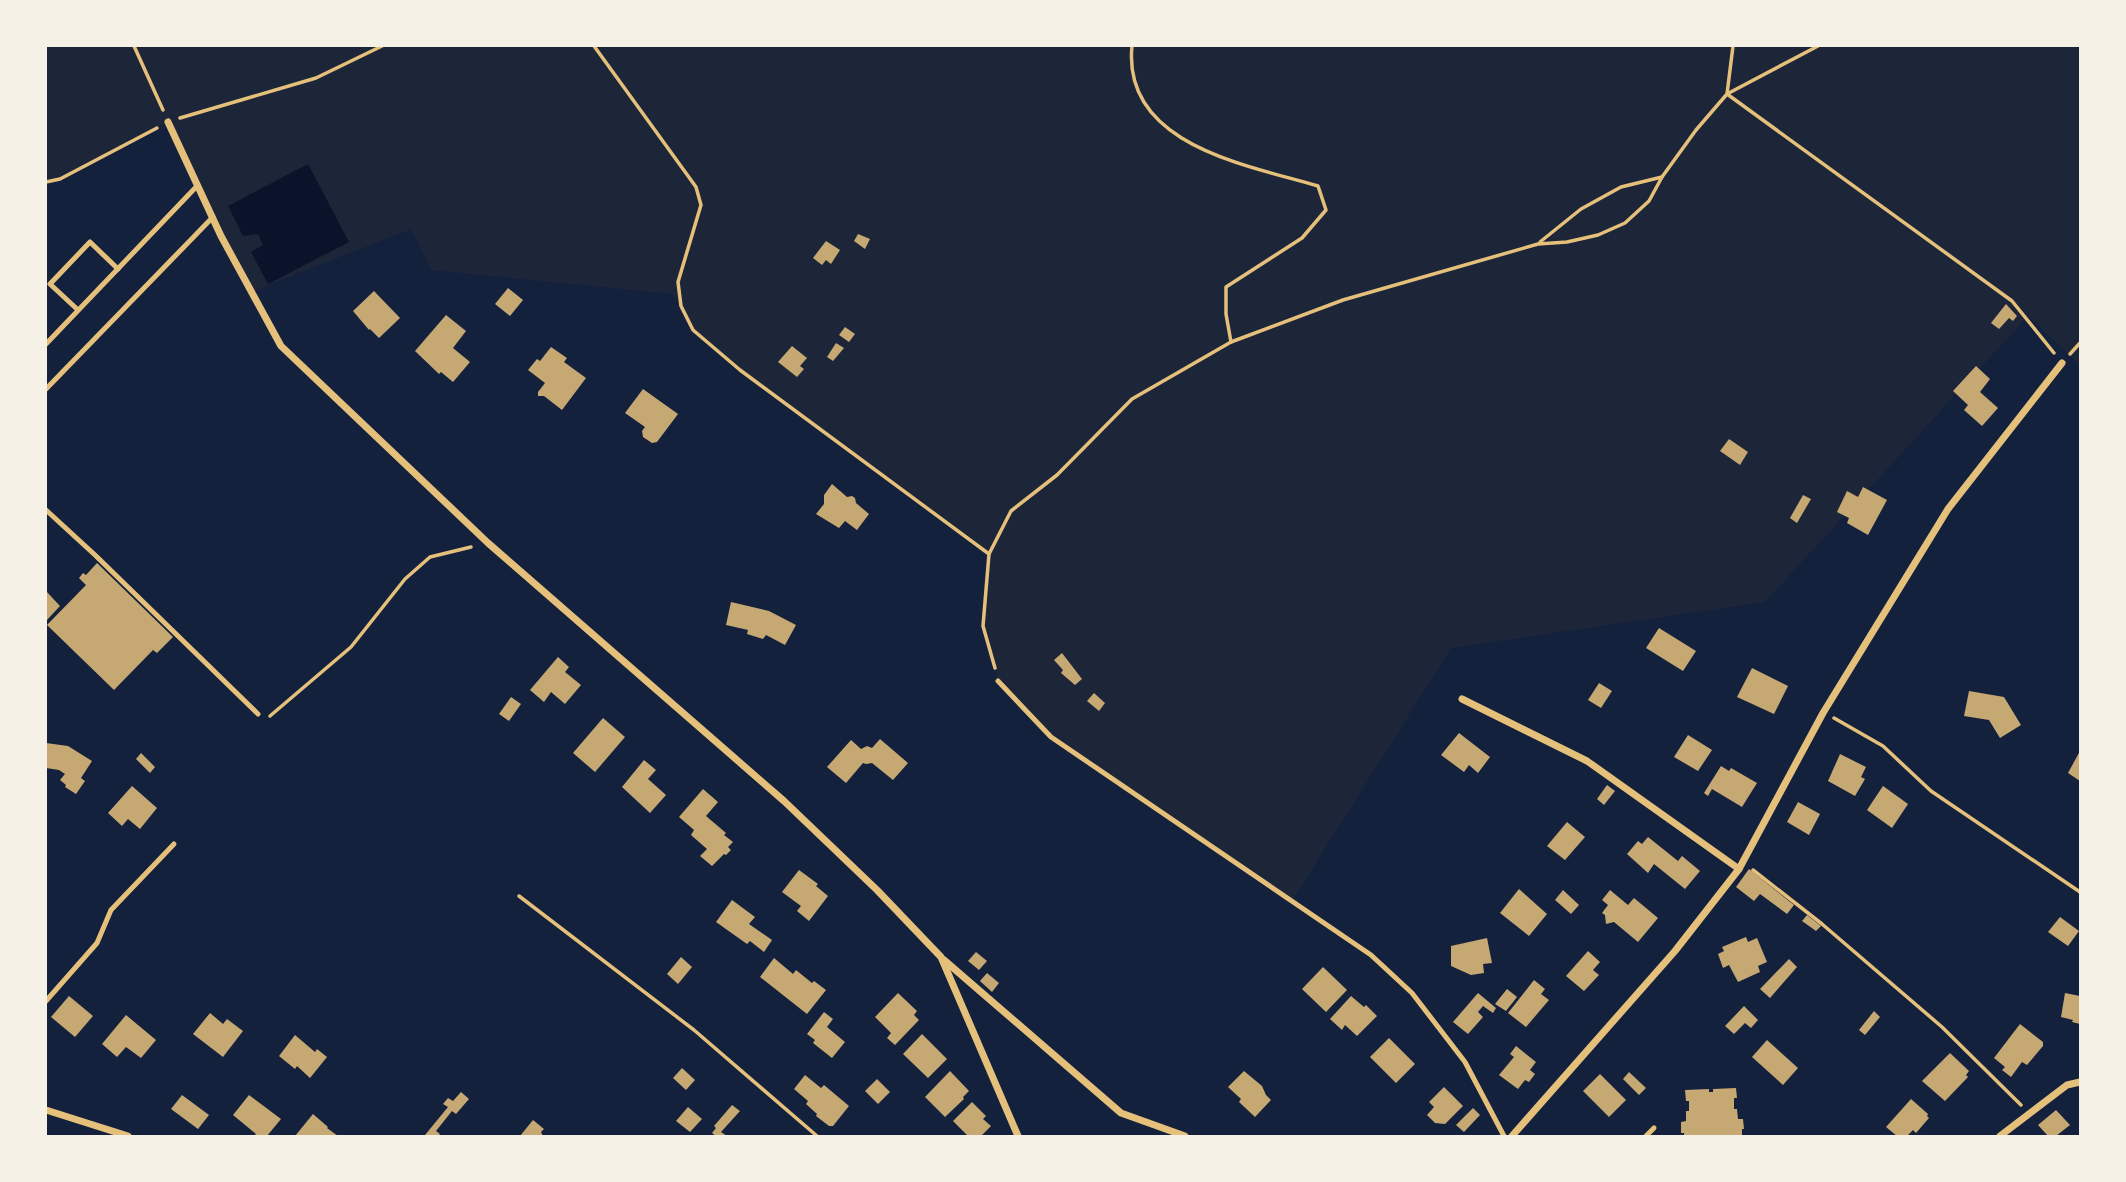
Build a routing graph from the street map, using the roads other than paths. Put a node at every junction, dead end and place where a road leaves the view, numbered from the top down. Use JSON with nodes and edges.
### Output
{"nodes":[{"id":1,"x":169,"y":122,"type":"road end"},
{"id":2,"x":197,"y":186,"type":"junction"},
{"id":3,"x":212,"y":218,"type":"junction"},
{"id":4,"x":118,"y":269,"type":"junction"},
{"id":5,"x":78,"y":310,"type":"junction"},
{"id":6,"x":46,"y":344,"type":"edge"},
{"id":7,"x":2062,"y":363,"type":"road end"},
{"id":8,"x":46,"y":389,"type":"edge"},
{"id":9,"x":46,"y":510,"type":"edge"},
{"id":10,"x":998,"y":681,"type":"road end"},
{"id":11,"x":1462,"y":699,"type":"dead end"},
{"id":12,"x":258,"y":714,"type":"road end"},
{"id":13,"x":174,"y":844,"type":"dead end"},
{"id":14,"x":1741,"y":866,"type":"junction"},
{"id":15,"x":941,"y":957,"type":"junction"},
{"id":16,"x":46,"y":1001,"type":"edge"},
{"id":17,"x":2081,"y":1082,"type":"edge"},
{"id":18,"x":46,"y":1110,"type":"edge"},
{"id":19,"x":1654,"y":1128,"type":"dead end"},
{"id":20,"x":128,"y":1136,"type":"edge"},
{"id":21,"x":1018,"y":1136,"type":"edge"},
{"id":22,"x":1185,"y":1136,"type":"edge"},
{"id":23,"x":1504,"y":1136,"type":"edge"},
{"id":24,"x":1513,"y":1136,"type":"edge"},
{"id":25,"x":1646,"y":1136,"type":"edge"},
{"id":26,"x":2000,"y":1136,"type":"edge"}],
"edges":[{"from":1,"to":2,"type":"street"},
{"from":2,"to":3,"type":"street"},
{"from":2,"to":4,"type":"lane"},
{"from":3,"to":8,"type":"lane"},
{"from":3,"to":15,"type":"street"},
{"from":4,"to":5,"type":"lane"},
{"from":4,"to":5,"type":"lane"},
{"from":5,"to":6,"type":"lane"},
{"from":7,"to":14,"type":"street"},
{"from":9,"to":12,"type":"lane"},
{"from":10,"to":23,"type":"lane"},
{"from":11,"to":14,"type":"street"},
{"from":13,"to":16,"type":"lane"},
{"from":14,"to":24,"type":"street"},
{"from":15,"to":21,"type":"street"},
{"from":15,"to":22,"type":"street"},
{"from":17,"to":26,"type":"street"},
{"from":18,"to":20,"type":"street"},
{"from":19,"to":25,"type":"lane"}]}
